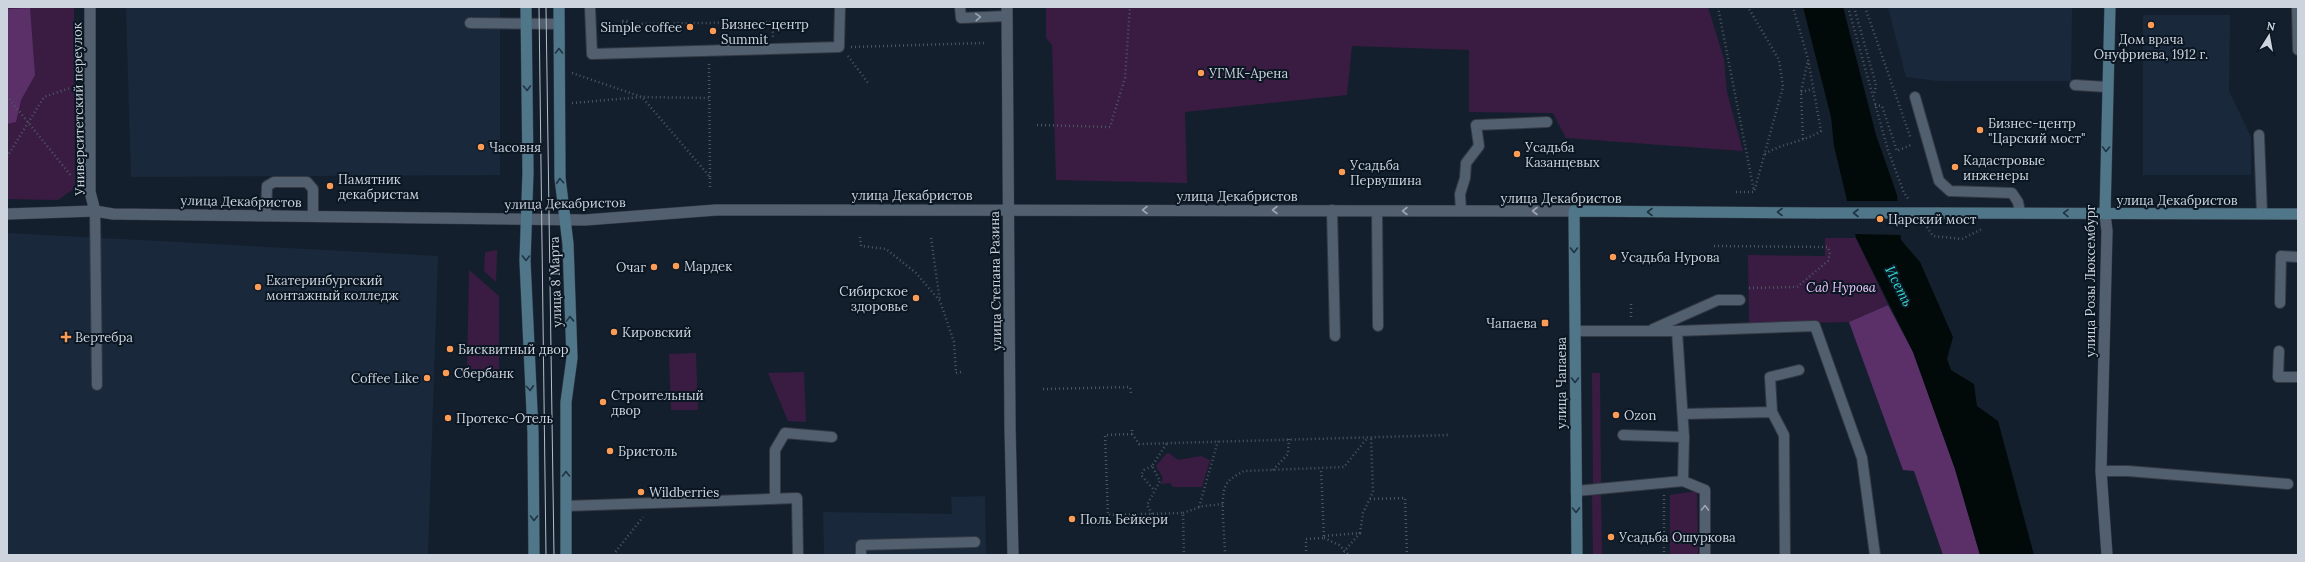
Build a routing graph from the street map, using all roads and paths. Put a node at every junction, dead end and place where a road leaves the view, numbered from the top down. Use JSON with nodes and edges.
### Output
{"nodes":[{"id":1,"x":90,"y":7,"type":"edge"},
{"id":2,"x":526,"y":7,"type":"edge"},
{"id":3,"x":559,"y":7,"type":"edge"},
{"id":4,"x":590,"y":7,"type":"edge"},
{"id":5,"x":840,"y":7,"type":"edge"},
{"id":6,"x":960,"y":7,"type":"edge"},
{"id":7,"x":1130,"y":7,"type":"edge"},
{"id":8,"x":1718,"y":7,"type":"edge"},
{"id":9,"x":1748,"y":7,"type":"edge"},
{"id":10,"x":1793,"y":7,"type":"edge"},
{"id":11,"x":1848,"y":7,"type":"edge"},
{"id":12,"x":1854,"y":7,"type":"edge"},
{"id":13,"x":2110,"y":7,"type":"edge"},
{"id":14,"x":2297,"y":7,"type":"edge"},
{"id":15,"x":1007,"y":11,"type":"edge"},
{"id":16,"x":470,"y":23,"type":"dead end"},
{"id":17,"x":526,"y":24,"type":"junction"},
{"id":18,"x":559,"y":24,"type":"junction"},
{"id":19,"x":632,"y":24,"type":"junction"},
{"id":20,"x":609,"y":25,"type":"dead end"},
{"id":21,"x":621,"y":25,"type":"junction"},
{"id":22,"x":773,"y":38,"type":"dead end"},
{"id":23,"x":984,"y":43,"type":"dead end"},
{"id":24,"x":855,"y":46,"type":"dead end"},
{"id":25,"x":2298,"y":50,"type":"edge"},
{"id":26,"x":1808,"y":59,"type":"junction"},
{"id":27,"x":855,"y":63,"type":"dead end"},
{"id":28,"x":709,"y":67,"type":"dead end"},
{"id":29,"x":570,"y":72,"type":"dead end"},
{"id":30,"x":868,"y":83,"type":"dead end"},
{"id":31,"x":2075,"y":85,"type":"dead end"},
{"id":32,"x":2108,"y":86,"type":"junction"},
{"id":33,"x":70,"y":88,"type":"dead end"},
{"id":34,"x":1813,"y":90,"type":"junction"},
{"id":35,"x":1801,"y":92,"type":"junction"},
{"id":36,"x":7,"y":96,"type":"edge"},
{"id":37,"x":642,"y":97,"type":"junction"},
{"id":38,"x":1915,"y":97,"type":"dead end"},
{"id":39,"x":709,"y":98,"type":"junction"},
{"id":40,"x":1874,"y":98,"type":"junction"},
{"id":41,"x":570,"y":104,"type":"dead end"},
{"id":42,"x":1875,"y":105,"type":"junction"},
{"id":43,"x":27,"y":122,"type":"junction"},
{"id":44,"x":1547,"y":122,"type":"dead end"},
{"id":45,"x":1037,"y":125,"type":"dead end"},
{"id":46,"x":2259,"y":135,"type":"dead end"},
{"id":47,"x":1803,"y":139,"type":"junction"},
{"id":48,"x":1913,"y":144,"type":"dead end"},
{"id":49,"x":1765,"y":154,"type":"junction"},
{"id":50,"x":7,"y":157,"type":"edge"},
{"id":51,"x":72,"y":177,"type":"dead end"},
{"id":52,"x":710,"y":177,"type":"junction"},
{"id":53,"x":710,"y":189,"type":"dead end"},
{"id":54,"x":1736,"y":192,"type":"dead end"},
{"id":55,"x":1754,"y":192,"type":"junction"},
{"id":56,"x":1904,"y":193,"type":"dead end"},
{"id":57,"x":1008,"y":209,"type":"junction"},
{"id":58,"x":1332,"y":210,"type":"junction"},
{"id":59,"x":95,"y":211,"type":"junction"},
{"id":60,"x":1377,"y":211,"type":"junction"},
{"id":61,"x":1461,"y":211,"type":"junction"},
{"id":62,"x":1574,"y":211,"type":"junction"},
{"id":63,"x":2020,"y":212,"type":"junction"},
{"id":64,"x":7,"y":214,"type":"edge"},
{"id":65,"x":2105,"y":214,"type":"junction"},
{"id":66,"x":2262,"y":214,"type":"junction"},
{"id":67,"x":2298,"y":214,"type":"edge"},
{"id":68,"x":266,"y":215,"type":"junction"},
{"id":69,"x":313,"y":216,"type":"junction"},
{"id":70,"x":527,"y":219,"type":"junction"},
{"id":71,"x":565,"y":220,"type":"junction"},
{"id":72,"x":860,"y":237,"type":"dead end"},
{"id":73,"x":931,"y":238,"type":"dead end"},
{"id":74,"x":1714,"y":246,"type":"dead end"},
{"id":75,"x":2298,"y":256,"type":"edge"},
{"id":76,"x":1740,"y":300,"type":"joint"},
{"id":77,"x":940,"y":301,"type":"junction"},
{"id":78,"x":2280,"y":303,"type":"dead end"},
{"id":79,"x":1378,"y":326,"type":"dead end"},
{"id":80,"x":1575,"y":331,"type":"junction"},
{"id":81,"x":1649,"y":331,"type":"junction"},
{"id":82,"x":1677,"y":331,"type":"junction"},
{"id":83,"x":1335,"y":336,"type":"dead end"},
{"id":84,"x":2279,"y":351,"type":"dead end"},
{"id":85,"x":1799,"y":370,"type":"dead end"},
{"id":86,"x":961,"y":372,"type":"dead end"},
{"id":87,"x":2298,"y":377,"type":"edge"},
{"id":88,"x":97,"y":385,"type":"dead end"},
{"id":89,"x":1043,"y":389,"type":"dead end"},
{"id":90,"x":1131,"y":394,"type":"dead end"},
{"id":91,"x":1772,"y":412,"type":"junction"},
{"id":92,"x":1683,"y":414,"type":"junction"},
{"id":93,"x":1450,"y":435,"type":"dead end"},
{"id":94,"x":1623,"y":435,"type":"dead end"},
{"id":95,"x":832,"y":437,"type":"dead end"},
{"id":96,"x":1370,"y":437,"type":"junction"},
{"id":97,"x":1684,"y":437,"type":"junction"},
{"id":98,"x":1289,"y":439,"type":"junction"},
{"id":99,"x":1218,"y":441,"type":"junction"},
{"id":100,"x":1167,"y":443,"type":"junction"},
{"id":101,"x":1152,"y":466,"type":"junction"},
{"id":102,"x":1321,"y":468,"type":"junction"},
{"id":103,"x":1273,"y":470,"type":"junction"},
{"id":104,"x":2101,"y":471,"type":"junction"},
{"id":105,"x":1683,"y":481,"type":"junction"},
{"id":106,"x":1664,"y":483,"type":"junction"},
{"id":107,"x":2288,"y":484,"type":"dead end"},
{"id":108,"x":1154,"y":490,"type":"junction"},
{"id":109,"x":1576,"y":491,"type":"junction"},
{"id":110,"x":775,"y":499,"type":"junction"},
{"id":111,"x":1370,"y":499,"type":"junction"},
{"id":112,"x":655,"y":502,"type":"junction"},
{"id":113,"x":1224,"y":504,"type":"junction"},
{"id":114,"x":566,"y":506,"type":"junction"},
{"id":115,"x":1199,"y":507,"type":"junction"},
{"id":116,"x":1183,"y":513,"type":"junction"},
{"id":117,"x":1152,"y":514,"type":"junction"},
{"id":118,"x":1360,"y":533,"type":"junction"},
{"id":119,"x":1324,"y":537,"type":"junction"},
{"id":120,"x":975,"y":542,"type":"dead end"},
{"id":121,"x":1346,"y":552,"type":"junction"},
{"id":122,"x":534,"y":555,"type":"edge"},
{"id":123,"x":566,"y":555,"type":"edge"},
{"id":124,"x":613,"y":555,"type":"edge"},
{"id":125,"x":798,"y":555,"type":"edge"},
{"id":126,"x":861,"y":555,"type":"edge"},
{"id":127,"x":1014,"y":555,"type":"edge"},
{"id":128,"x":1184,"y":555,"type":"edge"},
{"id":129,"x":1225,"y":555,"type":"edge"},
{"id":130,"x":1306,"y":555,"type":"edge"},
{"id":131,"x":1341,"y":555,"type":"edge"},
{"id":132,"x":1349,"y":555,"type":"edge"},
{"id":133,"x":1407,"y":555,"type":"edge"},
{"id":134,"x":1577,"y":555,"type":"edge"},
{"id":135,"x":1664,"y":555,"type":"edge"},
{"id":136,"x":1705,"y":555,"type":"edge"},
{"id":137,"x":1785,"y":555,"type":"edge"},
{"id":138,"x":1875,"y":555,"type":"edge"},
{"id":139,"x":2107,"y":555,"type":"edge"}],
"edges":[{"from":1,"to":59,"type":"street","name":"Университетский переулок"},
{"from":2,"to":17,"type":"main road","name":"улица 8 Марта"},
{"from":3,"to":18,"type":"main road","name":"улица 8 Марта"},
{"from":4,"to":5,"type":"lane"},
{"from":6,"to":15,"type":"lane","one_way":true},
{"from":7,"to":45,"type":"path"},
{"from":8,"to":55,"type":"path"},
{"from":9,"to":49,"type":"path"},
{"from":10,"to":26,"type":"path"},
{"from":11,"to":40,"type":"path"},
{"from":12,"to":40,"type":"path"},
{"from":13,"to":32,"type":"main road","name":"улица Розы Люксембург"},
{"from":14,"to":25,"type":"lane"},
{"from":15,"to":57,"type":"street","name":"улица Степана Разина"},
{"from":16,"to":17,"type":"lane"},
{"from":17,"to":18,"type":"lane"},
{"from":17,"to":70,"type":"main road","name":"улица 8 Марта","one_way":true},
{"from":71,"to":18,"type":"main road","name":"улица 8 Марта","one_way":true},
{"from":19,"to":21,"type":"path"},
{"from":19,"to":21,"type":"path"},
{"from":19,"to":22,"type":"path"},
{"from":20,"to":21,"type":"path"},
{"from":23,"to":24,"type":"path"},
{"from":26,"to":34,"type":"path"},
{"from":26,"to":35,"type":"path"},
{"from":27,"to":30,"type":"path"},
{"from":28,"to":39,"type":"path"},
{"from":29,"to":37,"type":"path"},
{"from":31,"to":32,"type":"lane"},
{"from":32,"to":65,"type":"main road","name":"улица Розы Люксембург","one_way":true},
{"from":33,"to":43,"type":"path"},
{"from":34,"to":35,"type":"path"},
{"from":34,"to":47,"type":"path"},
{"from":35,"to":47,"type":"path"},
{"from":36,"to":43,"type":"path"},
{"from":37,"to":39,"type":"path"},
{"from":37,"to":41,"type":"path"},
{"from":37,"to":52,"type":"path"},
{"from":38,"to":63,"type":"lane"},
{"from":39,"to":52,"type":"path"},
{"from":40,"to":42,"type":"path"},
{"from":42,"to":48,"type":"path"},
{"from":42,"to":56,"type":"path"},
{"from":43,"to":50,"type":"path"},
{"from":43,"to":51,"type":"path"},
{"from":44,"to":61,"type":"lane"},
{"from":46,"to":66,"type":"lane"},
{"from":47,"to":49,"type":"path"},
{"from":49,"to":55,"type":"path"},
{"from":52,"to":53,"type":"path"},
{"from":54,"to":55,"type":"path"},
{"from":58,"to":57,"type":"street","name":"улица Декабристов","one_way":true},
{"from":57,"to":71,"type":"street","name":"улица Декабристов"},
{"from":57,"to":127,"type":"street","name":"улица Степана Разина"},
{"from":58,"to":60,"type":"street","name":"улица Декабристов"},
{"from":58,"to":83,"type":"lane"},
{"from":59,"to":64,"type":"street","name":"улица Декабристов"},
{"from":59,"to":68,"type":"street","name":"улица Декабристов"},
{"from":59,"to":88,"type":"lane"},
{"from":61,"to":60,"type":"street","name":"улица Декабристов","one_way":true},
{"from":60,"to":79,"type":"lane"},
{"from":62,"to":61,"type":"street","name":"улица Декабристов","one_way":true},
{"from":63,"to":62,"type":"main road","name":"улица Декабристов","one_way":true,"bridge":true},
{"from":62,"to":80,"type":"main road","name":"улица Чапаева","one_way":true},
{"from":65,"to":63,"type":"main road","name":"улица Декабристов","one_way":true},
{"from":65,"to":66,"type":"main road","name":"улица Декабристов"},
{"from":65,"to":104,"type":"street","name":"улица Розы Люксембург"},
{"from":66,"to":67,"type":"main road","name":"улица Декабристов"},
{"from":68,"to":69,"type":"street","name":"улица Декабристов"},
{"from":68,"to":69,"type":"lane"},
{"from":69,"to":70,"type":"street","name":"улица Декабристов"},
{"from":70,"to":71,"type":"street","name":"улица Декабристов"},
{"from":70,"to":122,"type":"main road","name":"улица 8 Марта","one_way":true},
{"from":114,"to":71,"type":"main road","name":"улица 8 Марта","one_way":true},
{"from":72,"to":77,"type":"path"},
{"from":73,"to":77,"type":"path"},
{"from":74,"to":76,"type":"path"},
{"from":75,"to":78,"type":"lane"},
{"from":76,"to":81,"type":"lane"},
{"from":77,"to":86,"type":"path"},
{"from":80,"to":81,"type":"lane"},
{"from":80,"to":109,"type":"main road","name":"улица Чапаева","one_way":true},
{"from":81,"to":82,"type":"lane"},
{"from":82,"to":92,"type":"lane"},
{"from":82,"to":138,"type":"lane"},
{"from":84,"to":87,"type":"lane"},
{"from":85,"to":91,"type":"lane"},
{"from":89,"to":90,"type":"path"},
{"from":91,"to":92,"type":"lane"},
{"from":91,"to":137,"type":"lane"},
{"from":92,"to":97,"type":"lane"},
{"from":93,"to":96,"type":"path"},
{"from":94,"to":97,"type":"lane"},
{"from":95,"to":110,"type":"lane"},
{"from":96,"to":98,"type":"path"},
{"from":96,"to":102,"type":"path"},
{"from":96,"to":111,"type":"path"},
{"from":97,"to":105,"type":"lane"},
{"from":98,"to":99,"type":"path"},
{"from":98,"to":103,"type":"path"},
{"from":99,"to":100,"type":"path"},
{"from":99,"to":115,"type":"path"},
{"from":100,"to":101,"type":"path"},
{"from":100,"to":117,"type":"path"},
{"from":101,"to":108,"type":"path"},
{"from":101,"to":108,"type":"path"},
{"from":102,"to":103,"type":"path"},
{"from":102,"to":119,"type":"path"},
{"from":103,"to":113,"type":"path"},
{"from":104,"to":107,"type":"lane"},
{"from":104,"to":139,"type":"street","name":"улица Розы Люксембург"},
{"from":105,"to":106,"type":"lane"},
{"from":136,"to":105,"type":"lane","one_way":true},
{"from":106,"to":109,"type":"lane"},
{"from":106,"to":135,"type":"path"},
{"from":108,"to":117,"type":"path"},
{"from":109,"to":134,"type":"main road","name":"улица Чапаева","one_way":true},
{"from":110,"to":112,"type":"lane"},
{"from":110,"to":125,"type":"lane"},
{"from":111,"to":118,"type":"path"},
{"from":111,"to":133,"type":"path"},
{"from":112,"to":114,"type":"lane"},
{"from":112,"to":124,"type":"path"},
{"from":113,"to":115,"type":"path"},
{"from":113,"to":129,"type":"path"},
{"from":114,"to":123,"type":"main road","name":"улица 8 Марта"},
{"from":115,"to":116,"type":"path"},
{"from":116,"to":117,"type":"path"},
{"from":116,"to":128,"type":"path"},
{"from":118,"to":119,"type":"path"},
{"from":118,"to":121,"type":"path"},
{"from":119,"to":121,"type":"path"},
{"from":119,"to":130,"type":"path"},
{"from":120,"to":126,"type":"lane"},
{"from":121,"to":131,"type":"path"},
{"from":121,"to":132,"type":"path"}]}
